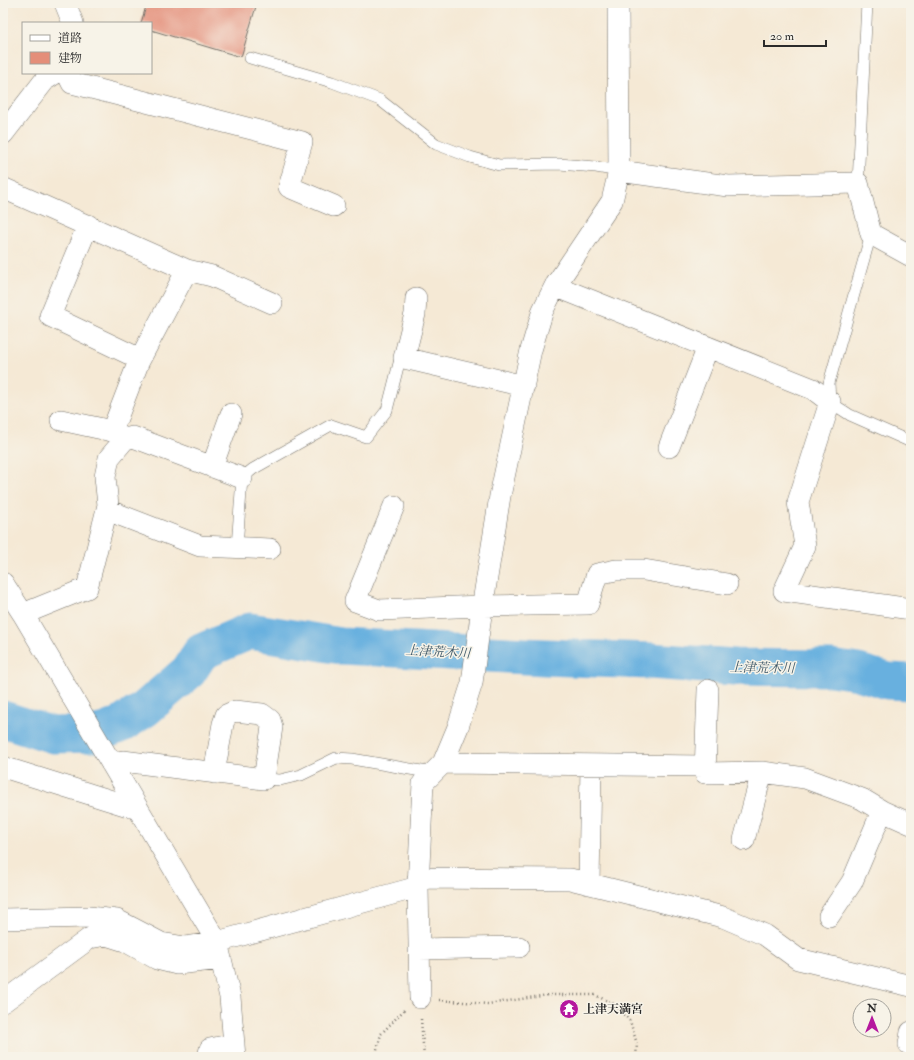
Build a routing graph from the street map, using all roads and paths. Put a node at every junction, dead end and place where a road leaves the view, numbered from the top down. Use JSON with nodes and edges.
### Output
{"nodes":[{"id":1,"x":65,"y":3,"type":"edge"},
{"id":2,"x":618,"y":3,"type":"edge"},
{"id":3,"x":867,"y":3,"type":"edge"},
{"id":4,"x":73,"y":22,"type":"edge"},
{"id":5,"x":250,"y":58,"type":"dead end"},
{"id":6,"x":54,"y":74,"type":"edge"},
{"id":7,"x":68,"y":74,"type":"edge"},
{"id":8,"x":3,"y":134,"type":"edge"},
{"id":9,"x":619,"y":171,"type":"junction"},
{"id":10,"x":858,"y":184,"type":"junction"},
{"id":11,"x":3,"y":188,"type":"edge"},
{"id":12,"x":334,"y":206,"type":"dead end"},
{"id":13,"x":88,"y":226,"type":"junction"},
{"id":14,"x":871,"y":234,"type":"junction"},
{"id":15,"x":911,"y":256,"type":"edge"},
{"id":16,"x":187,"y":270,"type":"junction"},
{"id":17,"x":555,"y":286,"type":"junction"},
{"id":18,"x":416,"y":298,"type":"dead end"},
{"id":19,"x":272,"y":303,"type":"dead end"},
{"id":20,"x":708,"y":348,"type":"junction"},
{"id":21,"x":140,"y":358,"type":"junction"},
{"id":22,"x":404,"y":358,"type":"junction"},
{"id":23,"x":524,"y":386,"type":"junction"},
{"id":24,"x":830,"y":402,"type":"junction"},
{"id":25,"x":232,"y":414,"type":"dead end"},
{"id":26,"x":61,"y":420,"type":"dead end"},
{"id":27,"x":118,"y":435,"type":"junction"},
{"id":28,"x":911,"y":442,"type":"edge"},
{"id":29,"x":669,"y":447,"type":"dead end"},
{"id":30,"x":212,"y":467,"type":"junction"},
{"id":31,"x":242,"y":478,"type":"junction"},
{"id":32,"x":394,"y":506,"type":"dead end"},
{"id":33,"x":107,"y":510,"type":"junction"},
{"id":34,"x":237,"y":547,"type":"junction"},
{"id":35,"x":270,"y":549,"type":"dead end"},
{"id":36,"x":3,"y":583,"type":"edge"},
{"id":37,"x":727,"y":584,"type":"dead end"},
{"id":38,"x":482,"y":606,"type":"junction"},
{"id":39,"x":911,"y":609,"type":"edge"},
{"id":40,"x":23,"y":614,"type":"junction"},
{"id":41,"x":708,"y":690,"type":"dead end"},
{"id":42,"x":111,"y":763,"type":"junction"},
{"id":43,"x":591,"y":765,"type":"junction"},
{"id":44,"x":705,"y":766,"type":"junction"},
{"id":45,"x":3,"y":767,"type":"edge"},
{"id":46,"x":438,"y":768,"type":"junction"},
{"id":47,"x":762,"y":772,"type":"junction"},
{"id":48,"x":214,"y":773,"type":"junction"},
{"id":49,"x":264,"y":779,"type":"junction"},
{"id":50,"x":136,"y":806,"type":"junction"},
{"id":51,"x":882,"y":811,"type":"junction"},
{"id":52,"x":911,"y":824,"type":"edge"},
{"id":53,"x":744,"y":840,"type":"dead end"},
{"id":54,"x":418,"y":883,"type":"junction"},
{"id":55,"x":590,"y":884,"type":"junction"},
{"id":56,"x":829,"y":916,"type":"dead end"},
{"id":57,"x":3,"y":919,"type":"edge"},
{"id":58,"x":519,"y":947,"type":"dead end"},
{"id":59,"x":419,"y":949,"type":"junction"},
{"id":60,"x":219,"y":950,"type":"junction"},
{"id":61,"x":911,"y":986,"type":"edge"},
{"id":62,"x":420,"y":998,"type":"junction"},
{"id":63,"x":3,"y":1002,"type":"edge"},
{"id":64,"x":911,"y":1032,"type":"edge"},
{"id":65,"x":911,"y":1045,"type":"edge"},
{"id":66,"x":235,"y":1050,"type":"edge"},
{"id":67,"x":208,"y":1057,"type":"edge"},
{"id":68,"x":375,"y":1057,"type":"edge"},
{"id":69,"x":424,"y":1057,"type":"edge"},
{"id":70,"x":636,"y":1057,"type":"edge"}],
"edges":[{"from":1,"to":4,"type":"street"},
{"from":2,"to":9,"type":"street"},
{"from":3,"to":10,"type":"lane"},
{"from":5,"to":9,"type":"lane"},
{"from":6,"to":8,"type":"street"},
{"from":7,"to":12,"type":"street"},
{"from":9,"to":10,"type":"street"},
{"from":9,"to":17,"type":"street"},
{"from":10,"to":14,"type":"street"},
{"from":11,"to":13,"type":"street"},
{"from":13,"to":16,"type":"street"},
{"from":13,"to":21,"type":"street"},
{"from":14,"to":15,"type":"street"},
{"from":14,"to":24,"type":"lane"},
{"from":16,"to":19,"type":"street"},
{"from":16,"to":21,"type":"street"},
{"from":17,"to":20,"type":"street"},
{"from":17,"to":23,"type":"street"},
{"from":18,"to":22,"type":"street"},
{"from":20,"to":24,"type":"street"},
{"from":20,"to":29,"type":"street"},
{"from":21,"to":27,"type":"street"},
{"from":22,"to":23,"type":"street"},
{"from":22,"to":31,"type":"lane"},
{"from":23,"to":38,"type":"street"},
{"from":24,"to":28,"type":"lane"},
{"from":24,"to":39,"type":"street"},
{"from":25,"to":30,"type":"street"},
{"from":26,"to":27,"type":"street"},
{"from":27,"to":30,"type":"street"},
{"from":27,"to":33,"type":"street"},
{"from":30,"to":31,"type":"street"},
{"from":31,"to":34,"type":"lane"},
{"from":32,"to":38,"type":"street"},
{"from":33,"to":34,"type":"street"},
{"from":33,"to":40,"type":"street"},
{"from":34,"to":35,"type":"street"},
{"from":36,"to":40,"type":"street"},
{"from":37,"to":38,"type":"street"},
{"from":38,"to":46,"type":"street"},
{"from":40,"to":42,"type":"street"},
{"from":41,"to":44,"type":"street"},
{"from":42,"to":48,"type":"street"},
{"from":42,"to":50,"type":"street"},
{"from":43,"to":44,"type":"street"},
{"from":43,"to":46,"type":"street"},
{"from":43,"to":55,"type":"street"},
{"from":44,"to":47,"type":"street"},
{"from":45,"to":50,"type":"street"},
{"from":46,"to":49,"type":"lane"},
{"from":46,"to":54,"type":"street"},
{"from":47,"to":51,"type":"street"},
{"from":47,"to":53,"type":"street"},
{"from":48,"to":49,"type":"street"},
{"from":48,"to":49,"type":"street"},
{"from":50,"to":60,"type":"street"},
{"from":51,"to":52,"type":"street"},
{"from":51,"to":56,"type":"street"},
{"from":54,"to":55,"type":"street"},
{"from":54,"to":59,"type":"street"},
{"from":54,"to":60,"type":"street"},
{"from":55,"to":61,"type":"street"},
{"from":57,"to":60,"type":"street"},
{"from":58,"to":59,"type":"street"},
{"from":59,"to":62,"type":"street"},
{"from":60,"to":63,"type":"street"},
{"from":60,"to":66,"type":"street"},
{"from":62,"to":68,"type":"path"},
{"from":62,"to":69,"type":"path"},
{"from":62,"to":70,"type":"path"},
{"from":64,"to":65,"type":"street"},
{"from":66,"to":67,"type":"street"}]}
